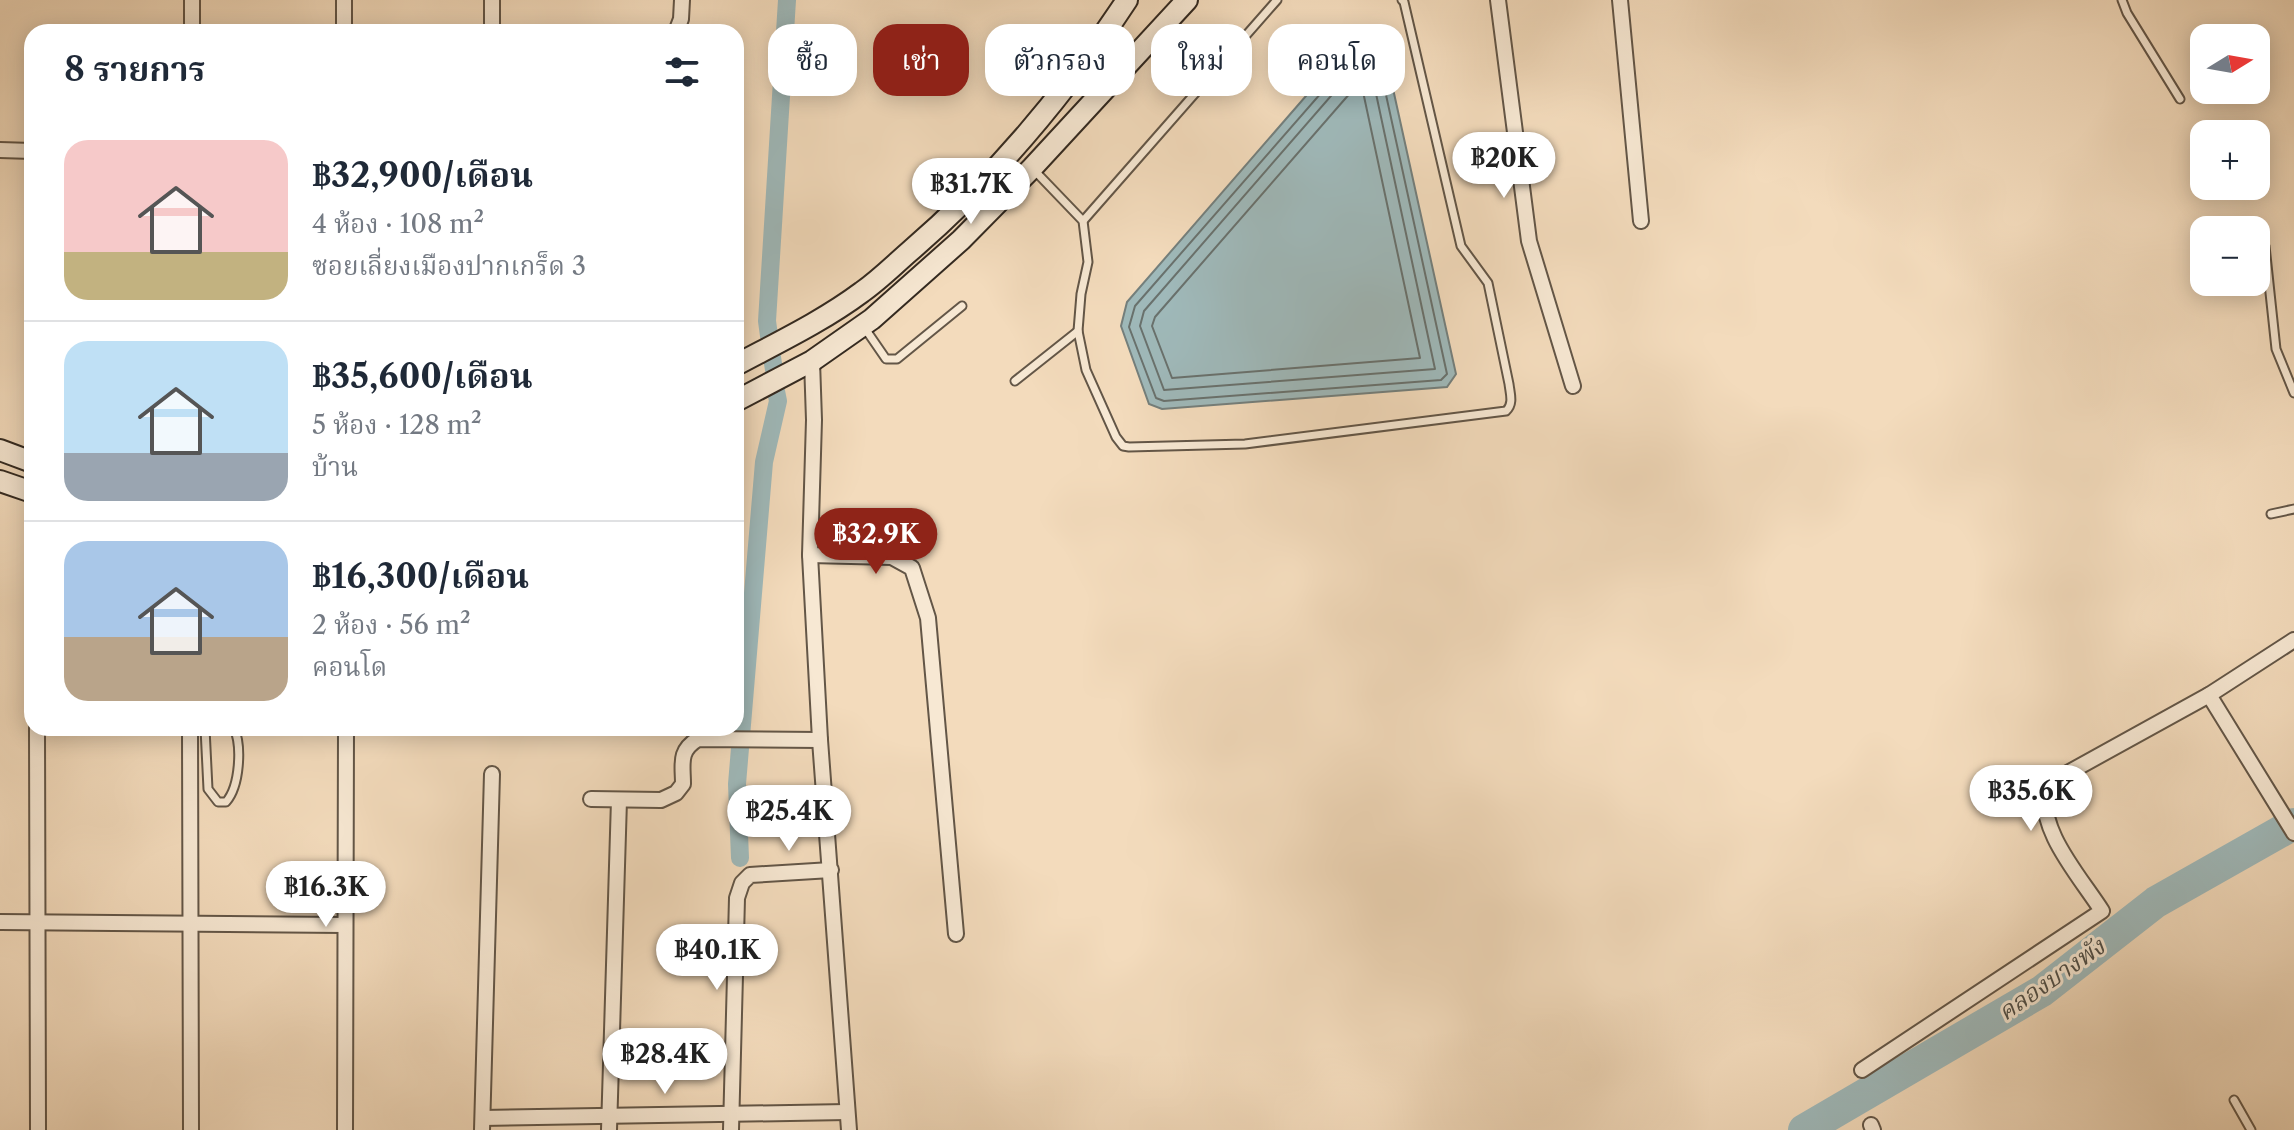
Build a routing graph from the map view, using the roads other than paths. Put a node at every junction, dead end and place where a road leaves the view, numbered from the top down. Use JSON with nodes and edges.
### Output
{"nodes":[{"id":1,"x":192,"y":0,"type":"edge"},
{"id":2,"x":344,"y":0,"type":"edge"},
{"id":3,"x":492,"y":0,"type":"edge"},
{"id":4,"x":682,"y":0,"type":"edge"},
{"id":5,"x":1127,"y":0,"type":"edge"},
{"id":6,"x":1139,"y":0,"type":"edge"},
{"id":7,"x":1172,"y":0,"type":"edge"},
{"id":8,"x":1187,"y":0,"type":"edge"},
{"id":9,"x":1277,"y":0,"type":"edge"},
{"id":10,"x":1402,"y":0,"type":"edge"},
{"id":11,"x":1498,"y":0,"type":"edge"},
{"id":12,"x":1620,"y":0,"type":"edge"},
{"id":13,"x":2122,"y":0,"type":"edge"},
{"id":14,"x":192,"y":24,"type":"edge"},
{"id":15,"x":344,"y":24,"type":"edge"},
{"id":16,"x":492,"y":24,"type":"edge"},
{"id":17,"x":679,"y":24,"type":"edge"},
{"id":18,"x":1111,"y":24,"type":"edge"},
{"id":19,"x":1118,"y":24,"type":"edge"},
{"id":20,"x":1135,"y":53,"type":"edge"},
{"id":21,"x":1135,"y":56,"type":"edge"},
{"id":22,"x":1057,"y":96,"type":"edge"},
{"id":23,"x":1098,"y":96,"type":"edge"},
{"id":24,"x":2180,"y":99,"type":"dead end"},
{"id":25,"x":0,"y":150,"type":"edge"},
{"id":26,"x":24,"y":151,"type":"edge"},
{"id":27,"x":1032,"y":168,"type":"junction"},
{"id":28,"x":1083,"y":221,"type":"junction"},
{"id":29,"x":1641,"y":221,"type":"dead end"},
{"id":30,"x":2270,"y":293,"type":"edge"},
{"id":31,"x":962,"y":306,"type":"dead end"},
{"id":32,"x":863,"y":326,"type":"junction"},
{"id":33,"x":1078,"y":331,"type":"junction"},
{"id":34,"x":744,"y":361,"type":"edge"},
{"id":35,"x":812,"y":361,"type":"junction"},
{"id":36,"x":1015,"y":381,"type":"dead end"},
{"id":37,"x":1573,"y":386,"type":"dead end"},
{"id":38,"x":2294,"y":393,"type":"edge"},
{"id":39,"x":744,"y":397,"type":"edge"},
{"id":40,"x":0,"y":450,"type":"edge"},
{"id":41,"x":24,"y":459,"type":"edge"},
{"id":42,"x":0,"y":481,"type":"edge"},
{"id":43,"x":24,"y":489,"type":"edge"},
{"id":44,"x":2294,"y":509,"type":"edge"},
{"id":45,"x":2271,"y":514,"type":"dead end"},
{"id":46,"x":810,"y":555,"type":"junction"},
{"id":47,"x":2294,"y":640,"type":"edge"},
{"id":48,"x":2209,"y":695,"type":"junction"},
{"id":49,"x":37,"y":736,"type":"edge"},
{"id":50,"x":190,"y":736,"type":"edge"},
{"id":51,"x":205,"y":736,"type":"edge"},
{"id":52,"x":237,"y":736,"type":"edge"},
{"id":53,"x":346,"y":736,"type":"edge"},
{"id":54,"x":820,"y":740,"type":"junction"},
{"id":55,"x":492,"y":774,"type":"dead end"},
{"id":56,"x":591,"y":799,"type":"dead end"},
{"id":57,"x":619,"y":800,"type":"junction"},
{"id":58,"x":2294,"y":833,"type":"edge"},
{"id":59,"x":831,"y":870,"type":"junction"},
{"id":60,"x":0,"y":922,"type":"edge"},
{"id":61,"x":38,"y":922,"type":"junction"},
{"id":62,"x":191,"y":923,"type":"junction"},
{"id":63,"x":345,"y":925,"type":"junction"},
{"id":64,"x":956,"y":934,"type":"dead end"},
{"id":65,"x":1862,"y":1070,"type":"dead end"},
{"id":66,"x":2234,"y":1100,"type":"dead end"},
{"id":67,"x":847,"y":1112,"type":"junction"},
{"id":68,"x":732,"y":1114,"type":"junction"},
{"id":69,"x":609,"y":1123,"type":"edge"},
{"id":70,"x":482,"y":1124,"type":"edge"},
{"id":71,"x":38,"y":1130,"type":"edge"},
{"id":72,"x":191,"y":1130,"type":"edge"},
{"id":73,"x":345,"y":1130,"type":"edge"},
{"id":74,"x":731,"y":1130,"type":"edge"},
{"id":75,"x":849,"y":1130,"type":"edge"},
{"id":76,"x":2251,"y":1130,"type":"edge"}],
"edges":[{"from":1,"to":14,"type":"street"},
{"from":2,"to":15,"type":"street"},
{"from":3,"to":16,"type":"street"},
{"from":4,"to":17,"type":"street"},
{"from":5,"to":18,"type":"main road"},
{"from":6,"to":19,"type":"main road"},
{"from":7,"to":20,"type":"main road"},
{"from":8,"to":21,"type":"main road"},
{"from":9,"to":28,"type":"lane"},
{"from":10,"to":33,"type":"lane"},
{"from":11,"to":37,"type":"street"},
{"from":12,"to":29,"type":"street"},
{"from":13,"to":24,"type":"lane"},
{"from":22,"to":34,"type":"main road"},
{"from":23,"to":27,"type":"main road"},
{"from":25,"to":26,"type":"street"},
{"from":27,"to":28,"type":"lane"},
{"from":27,"to":32,"type":"main road"},
{"from":28,"to":33,"type":"lane"},
{"from":30,"to":38,"type":"lane"},
{"from":31,"to":32,"type":"lane"},
{"from":32,"to":35,"type":"main road"},
{"from":33,"to":36,"type":"lane"},
{"from":35,"to":39,"type":"main road"},
{"from":35,"to":46,"type":"street"},
{"from":40,"to":41,"type":"main road"},
{"from":42,"to":43,"type":"main road"},
{"from":44,"to":45,"type":"lane"},
{"from":46,"to":54,"type":"street"},
{"from":46,"to":64,"type":"street"},
{"from":47,"to":48,"type":"street"},
{"from":48,"to":58,"type":"street"},
{"from":48,"to":65,"type":"street"},
{"from":49,"to":61,"type":"street"},
{"from":50,"to":62,"type":"street"},
{"from":51,"to":52,"type":"lane"},
{"from":53,"to":63,"type":"street"},
{"from":54,"to":57,"type":"street"},
{"from":54,"to":59,"type":"street"},
{"from":55,"to":70,"type":"street"},
{"from":56,"to":57,"type":"street"},
{"from":57,"to":69,"type":"street"},
{"from":59,"to":67,"type":"street"},
{"from":59,"to":68,"type":"street"},
{"from":60,"to":61,"type":"street"},
{"from":61,"to":62,"type":"street"},
{"from":61,"to":71,"type":"street"},
{"from":62,"to":63,"type":"street"},
{"from":62,"to":72,"type":"street"},
{"from":63,"to":73,"type":"street"},
{"from":66,"to":76,"type":"lane"},
{"from":67,"to":68,"type":"street"},
{"from":67,"to":75,"type":"street"},
{"from":68,"to":69,"type":"street"},
{"from":68,"to":74,"type":"street"},
{"from":69,"to":70,"type":"street"}]}
